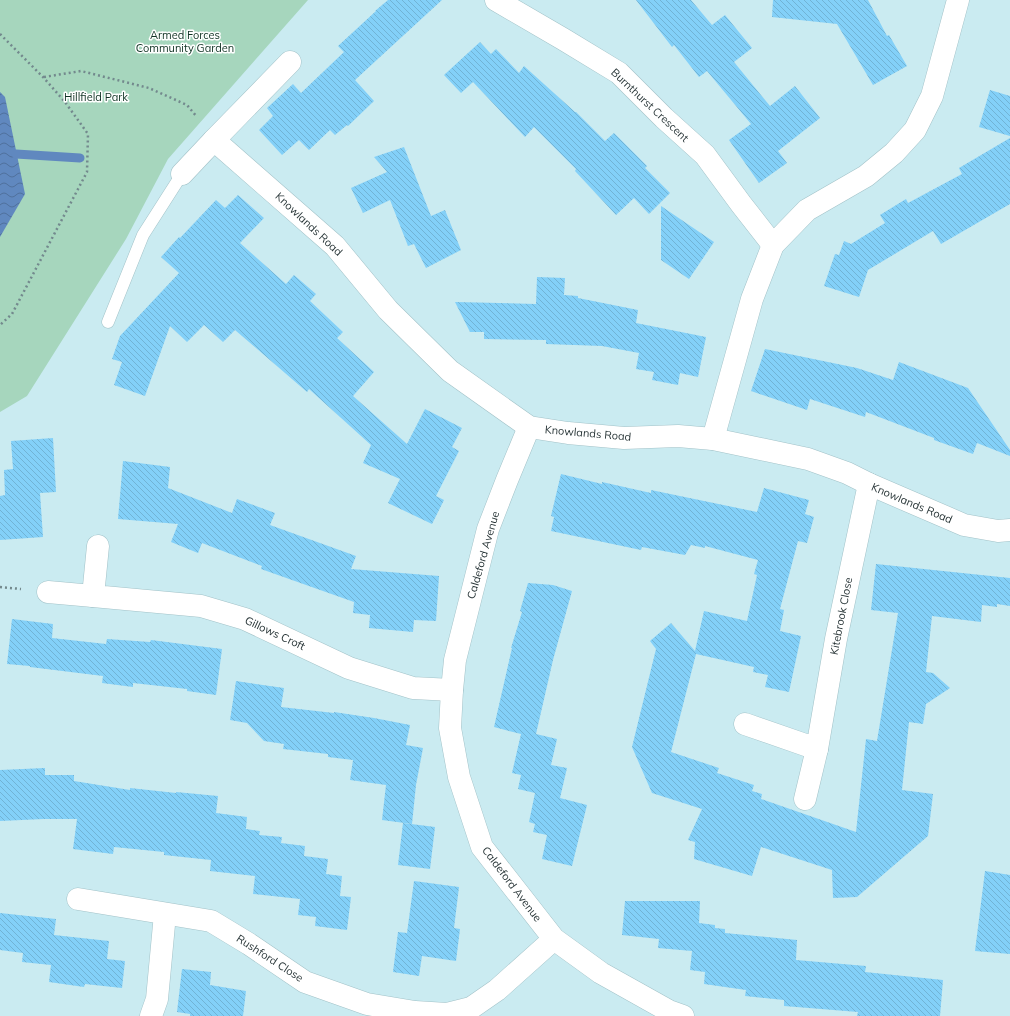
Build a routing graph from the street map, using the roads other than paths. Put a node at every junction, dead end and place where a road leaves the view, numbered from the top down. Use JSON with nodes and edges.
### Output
{"nodes":[{"id":1,"x":496,"y":0,"type":"edge"},
{"id":2,"x":958,"y":0,"type":"edge"},
{"id":3,"x":290,"y":62,"type":"dead end"},
{"id":4,"x":214,"y":140,"type":"junction"},
{"id":5,"x":182,"y":174,"type":"joint"},
{"id":6,"x":773,"y":245,"type":"junction"},
{"id":7,"x":108,"y":322,"type":"dead end"},
{"id":8,"x":529,"y":427,"type":"junction"},
{"id":9,"x":713,"y":439,"type":"junction"},
{"id":10,"x":869,"y":484,"type":"junction"},
{"id":11,"x":1010,"y":530,"type":"edge"},
{"id":12,"x":98,"y":546,"type":"dead end"},
{"id":13,"x":48,"y":592,"type":"dead end"},
{"id":14,"x":93,"y":596,"type":"junction"},
{"id":15,"x":452,"y":690,"type":"junction"},
{"id":16,"x":745,"y":724,"type":"dead end"},
{"id":17,"x":817,"y":749,"type":"junction"},
{"id":18,"x":805,"y":799,"type":"dead end"},
{"id":19,"x":78,"y":899,"type":"dead end"},
{"id":20,"x":165,"y":914,"type":"junction"},
{"id":21,"x":554,"y":939,"type":"junction"},
{"id":22,"x":447,"y":1015,"type":"edge"},
{"id":23,"x":151,"y":1016,"type":"edge"},
{"id":24,"x":683,"y":1016,"type":"edge"}],
"edges":[{"from":1,"to":6,"type":"street","name":"Burnthurst Crescent"},
{"from":2,"to":6,"type":"street"},
{"from":3,"to":4,"type":"street"},
{"from":4,"to":5,"type":"street"},
{"from":4,"to":8,"type":"street","name":"Knowlands Road"},
{"from":5,"to":7,"type":"lane"},
{"from":6,"to":9,"type":"street"},
{"from":8,"to":9,"type":"street","name":"Knowlands Road"},
{"from":8,"to":15,"type":"street","name":"Caldeford Avenue"},
{"from":9,"to":10,"type":"street","name":"Knowlands Road"},
{"from":10,"to":11,"type":"street","name":"Knowlands Road"},
{"from":10,"to":17,"type":"street","name":"Kitebrook Close"},
{"from":12,"to":14,"type":"street"},
{"from":13,"to":14,"type":"street","name":"Gillows Croft"},
{"from":14,"to":15,"type":"street","name":"Gillows Croft"},
{"from":15,"to":21,"type":"street","name":"Caldeford Avenue"},
{"from":16,"to":17,"type":"street"},
{"from":17,"to":18,"type":"street","name":"Kitebrook Close"},
{"from":19,"to":20,"type":"street","name":"Rushford Close"},
{"from":20,"to":22,"type":"street","name":"Rushford Close"},
{"from":20,"to":23,"type":"street"},
{"from":21,"to":22,"type":"street","name":"Rushford Close"},
{"from":21,"to":24,"type":"street","name":"Caldeford Avenue"}]}
